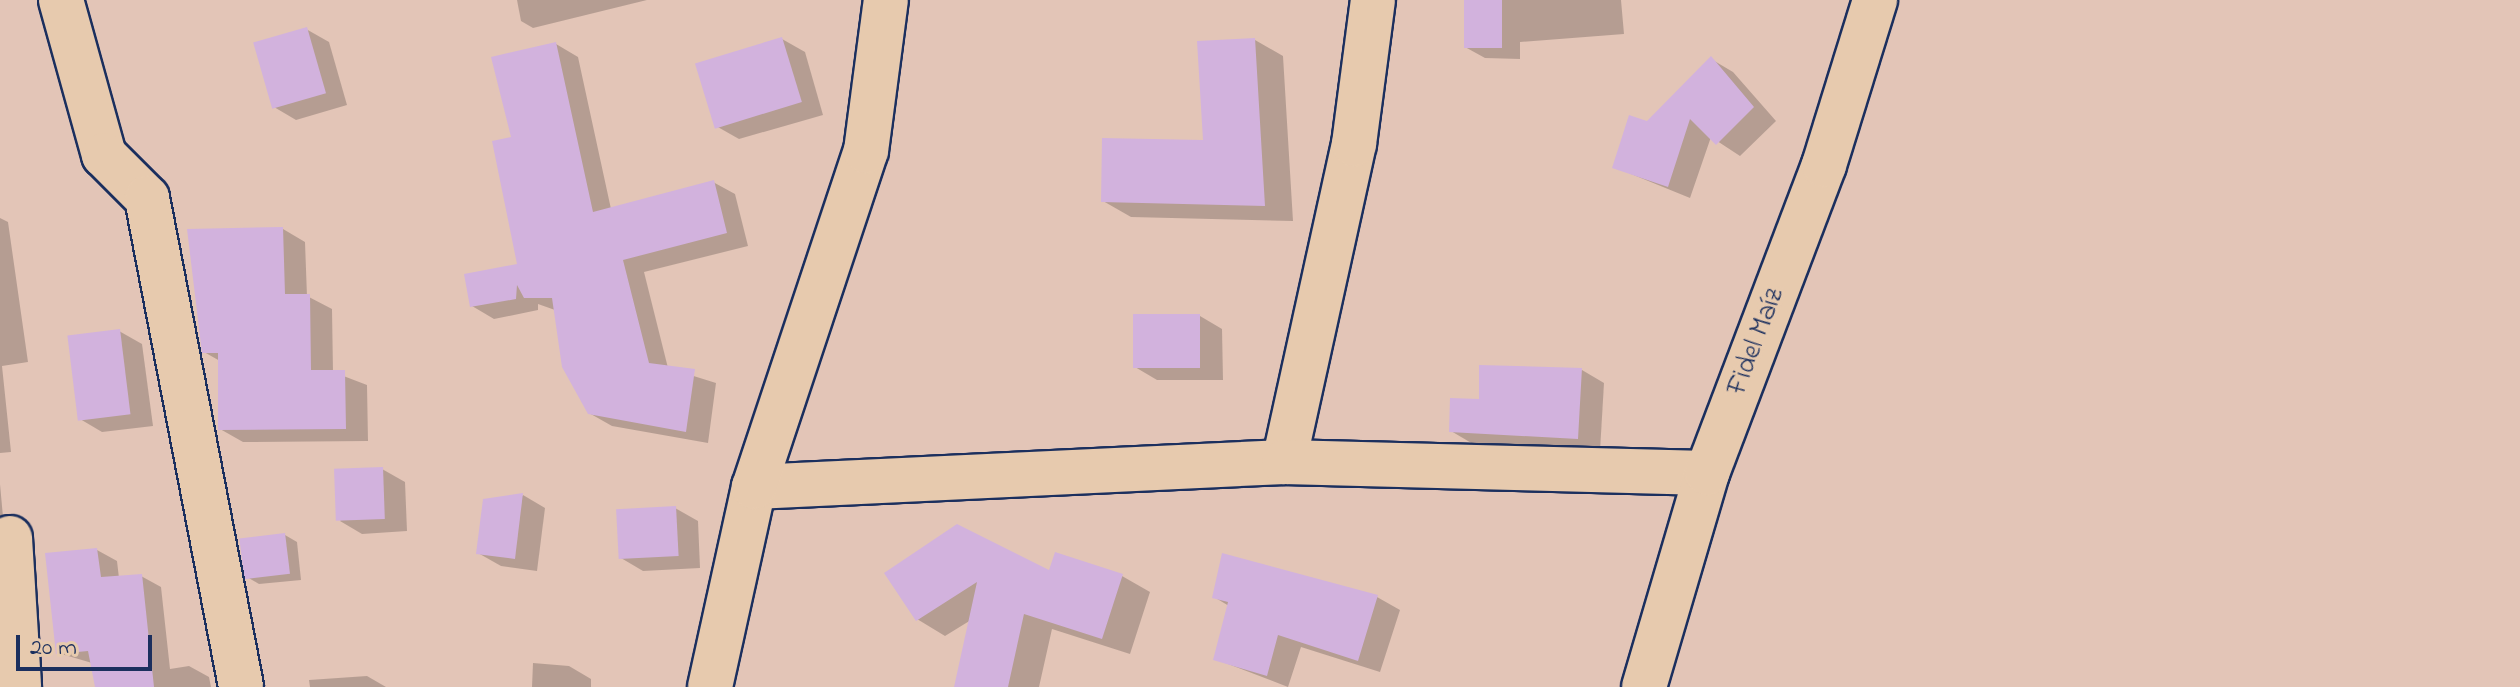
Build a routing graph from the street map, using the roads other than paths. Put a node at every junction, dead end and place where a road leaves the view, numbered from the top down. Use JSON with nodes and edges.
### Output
{"nodes":[{"id":1,"x":61,"y":0,"type":"edge"},
{"id":2,"x":886,"y":0,"type":"edge"},
{"id":3,"x":1373,"y":0,"type":"edge"},
{"id":4,"x":1875,"y":0,"type":"edge"},
{"id":5,"x":1284,"y":462,"type":"junction"},
{"id":6,"x":1707,"y":473,"type":"junction"},
{"id":7,"x":754,"y":487,"type":"junction"},
{"id":8,"x":10,"y":538,"type":"dead end"},
{"id":9,"x":19,"y":687,"type":"edge"},
{"id":10,"x":241,"y":687,"type":"edge"},
{"id":11,"x":710,"y":687,"type":"edge"},
{"id":12,"x":1644,"y":687,"type":"edge"}],
"edges":[{"from":1,"to":10,"type":"street"},
{"from":2,"to":7,"type":"street"},
{"from":3,"to":5,"type":"street"},
{"from":4,"to":6,"type":"street","name":"Fidel Maíz"},
{"from":5,"to":6,"type":"street"},
{"from":5,"to":7,"type":"street"},
{"from":6,"to":12,"type":"street","name":"Fidel Maíz"},
{"from":7,"to":11,"type":"street"},
{"from":8,"to":9,"type":"street"}]}
